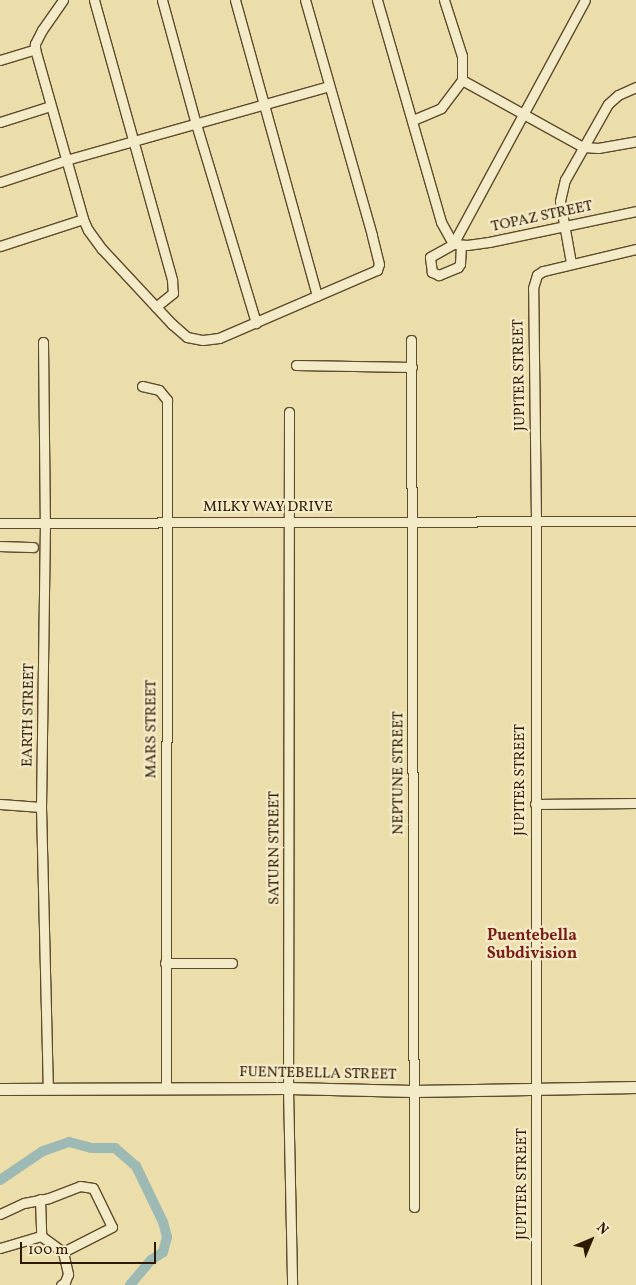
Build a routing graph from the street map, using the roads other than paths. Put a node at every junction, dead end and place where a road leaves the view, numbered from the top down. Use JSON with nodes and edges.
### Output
{"nodes":[{"id":1,"x":63,"y":0,"type":"edge"},
{"id":2,"x":94,"y":0,"type":"edge"},
{"id":3,"x":162,"y":0,"type":"edge"},
{"id":4,"x":236,"y":0,"type":"edge"},
{"id":5,"x":305,"y":0,"type":"edge"},
{"id":6,"x":377,"y":0,"type":"edge"},
{"id":7,"x":444,"y":0,"type":"edge"},
{"id":8,"x":585,"y":0,"type":"edge"},
{"id":9,"x":35,"y":50,"type":"junction"},
{"id":10,"x":0,"y":60,"type":"edge"},
{"id":11,"x":462,"y":80,"type":"junction"},
{"id":12,"x":329,"y":86,"type":"junction"},
{"id":13,"x":636,"y":87,"type":"edge"},
{"id":14,"x":50,"y":106,"type":"junction"},
{"id":15,"x":264,"y":106,"type":"junction"},
{"id":16,"x":523,"y":115,"type":"junction"},
{"id":17,"x":413,"y":120,"type":"junction"},
{"id":18,"x":0,"y":122,"type":"edge"},
{"id":19,"x":196,"y":124,"type":"junction"},
{"id":20,"x":132,"y":141,"type":"junction"},
{"id":21,"x":636,"y":141,"type":"edge"},
{"id":22,"x":583,"y":147,"type":"junction"},
{"id":23,"x":66,"y":160,"type":"junction"},
{"id":24,"x":0,"y":182,"type":"edge"},
{"id":25,"x":636,"y":211,"type":"edge"},
{"id":26,"x":83,"y":219,"type":"junction"},
{"id":27,"x":564,"y":227,"type":"junction"},
{"id":28,"x":457,"y":245,"type":"junction"},
{"id":29,"x":0,"y":246,"type":"edge"},
{"id":30,"x":636,"y":249,"type":"edge"},
{"id":31,"x":571,"y":263,"type":"junction"},
{"id":32,"x":317,"y":296,"type":"junction"},
{"id":33,"x":156,"y":307,"type":"junction"},
{"id":34,"x":256,"y":323,"type":"junction"},
{"id":35,"x":411,"y":340,"type":"dead end"},
{"id":36,"x":43,"y":342,"type":"dead end"},
{"id":37,"x":296,"y":365,"type":"dead end"},
{"id":38,"x":412,"y":367,"type":"junction"},
{"id":39,"x":142,"y":386,"type":"dead end"},
{"id":40,"x":289,"y":412,"type":"dead end"},
{"id":41,"x":536,"y":520,"type":"junction"},
{"id":42,"x":636,"y":521,"type":"edge"},
{"id":43,"x":45,"y":522,"type":"junction"},
{"id":44,"x":168,"y":522,"type":"junction"},
{"id":45,"x":289,"y":522,"type":"junction"},
{"id":46,"x":413,"y":522,"type":"junction"},
{"id":47,"x":0,"y":523,"type":"edge"},
{"id":48,"x":0,"y":546,"type":"edge"},
{"id":49,"x":33,"y":547,"type":"dead end"},
{"id":50,"x":636,"y":803,"type":"edge"},
{"id":51,"x":0,"y":804,"type":"edge"},
{"id":52,"x":535,"y":804,"type":"junction"},
{"id":53,"x":41,"y":807,"type":"junction"},
{"id":54,"x":165,"y":962,"type":"junction"},
{"id":55,"x":232,"y":963,"type":"dead end"},
{"id":56,"x":48,"y":1088,"type":"junction"},
{"id":57,"x":288,"y":1088,"type":"junction"},
{"id":58,"x":537,"y":1088,"type":"junction"},
{"id":59,"x":636,"y":1088,"type":"edge"},
{"id":60,"x":0,"y":1089,"type":"edge"},
{"id":61,"x":166,"y":1089,"type":"junction"},
{"id":62,"x":413,"y":1091,"type":"junction"},
{"id":63,"x":40,"y":1200,"type":"junction"},
{"id":64,"x":414,"y":1207,"type":"dead end"},
{"id":65,"x":0,"y":1214,"type":"edge"},
{"id":66,"x":40,"y":1236,"type":"junction"},
{"id":67,"x":0,"y":1248,"type":"edge"},
{"id":68,"x":63,"y":1252,"type":"junction"},
{"id":69,"x":61,"y":1285,"type":"edge"},
{"id":70,"x":292,"y":1285,"type":"edge"},
{"id":71,"x":536,"y":1285,"type":"edge"}],
"edges":[{"from":1,"to":9,"type":"street"},
{"from":2,"to":20,"type":"street"},
{"from":3,"to":19,"type":"street"},
{"from":4,"to":15,"type":"street"},
{"from":5,"to":12,"type":"street"},
{"from":6,"to":17,"type":"street"},
{"from":7,"to":11,"type":"street"},
{"from":8,"to":16,"type":"street"},
{"from":9,"to":10,"type":"street"},
{"from":9,"to":14,"type":"street"},
{"from":11,"to":16,"type":"street"},
{"from":11,"to":17,"type":"street"},
{"from":12,"to":15,"type":"street"},
{"from":12,"to":32,"type":"street"},
{"from":13,"to":22,"type":"street"},
{"from":14,"to":18,"type":"street"},
{"from":14,"to":23,"type":"street"},
{"from":15,"to":19,"type":"street"},
{"from":15,"to":32,"type":"street"},
{"from":16,"to":22,"type":"street"},
{"from":16,"to":28,"type":"street"},
{"from":17,"to":28,"type":"street"},
{"from":19,"to":20,"type":"street"},
{"from":19,"to":34,"type":"street"},
{"from":20,"to":23,"type":"street"},
{"from":20,"to":33,"type":"street"},
{"from":21,"to":22,"type":"street"},
{"from":22,"to":27,"type":"street"},
{"from":23,"to":24,"type":"street"},
{"from":23,"to":26,"type":"street"},
{"from":25,"to":27,"type":"street","name":"TOPAZ STREET"},
{"from":26,"to":29,"type":"street"},
{"from":26,"to":33,"type":"street"},
{"from":27,"to":28,"type":"street","name":"TOPAZ STREET"},
{"from":27,"to":31,"type":"street"},
{"from":30,"to":31,"type":"street"},
{"from":31,"to":41,"type":"street","name":"JUPITER STREET"},
{"from":32,"to":34,"type":"street"},
{"from":33,"to":34,"type":"street"},
{"from":35,"to":38,"type":"street","name":"NEPTUNE STREET"},
{"from":36,"to":43,"type":"street","name":"EARTH STREET"},
{"from":37,"to":38,"type":"street"},
{"from":38,"to":46,"type":"street","name":"NEPTUNE STREET"},
{"from":39,"to":44,"type":"street","name":"MARS STREET"},
{"from":40,"to":45,"type":"street","name":"SATURN STREET"},
{"from":41,"to":42,"type":"street","name":"MILKY WAY DRIVE"},
{"from":41,"to":46,"type":"street","name":"MILKY WAY DRIVE"},
{"from":41,"to":52,"type":"street","name":"JUPITER STREET"},
{"from":43,"to":44,"type":"street","name":"MILKY WAY DRIVE"},
{"from":43,"to":47,"type":"street","name":"MILKY WAY DRIVE"},
{"from":43,"to":53,"type":"street","name":"EARTH STREET"},
{"from":44,"to":45,"type":"street","name":"MILKY WAY DRIVE"},
{"from":44,"to":54,"type":"street","name":"MARS STREET"},
{"from":45,"to":46,"type":"street","name":"MILKY WAY DRIVE"},
{"from":45,"to":57,"type":"street","name":"SATURN STREET"},
{"from":46,"to":62,"type":"street","name":"NEPTUNE STREET"},
{"from":48,"to":49,"type":"street"},
{"from":50,"to":52,"type":"street"},
{"from":51,"to":53,"type":"street"},
{"from":52,"to":58,"type":"street","name":"JUPITER STREET"},
{"from":53,"to":56,"type":"street","name":"EARTH STREET"},
{"from":54,"to":55,"type":"street"},
{"from":54,"to":61,"type":"street","name":"MARS STREET"},
{"from":56,"to":60,"type":"street","name":"FUENTEBELLA STREET"},
{"from":56,"to":61,"type":"street","name":"FUENTEBELLA STREET"},
{"from":57,"to":61,"type":"street","name":"FUENTEBELLA STREET"},
{"from":57,"to":62,"type":"street","name":"FUENTEBELLA STREET"},
{"from":57,"to":70,"type":"street","name":"SATURN STREET"},
{"from":58,"to":59,"type":"street","name":"FUENTEBELLA STREET"},
{"from":58,"to":62,"type":"street","name":"FUENTEBELLA STREET"},
{"from":58,"to":71,"type":"street","name":"JUPITER STREET"},
{"from":62,"to":64,"type":"street","name":"NEPTUNE STREET"},
{"from":63,"to":65,"type":"street"},
{"from":63,"to":66,"type":"street"},
{"from":63,"to":68,"type":"street"},
{"from":66,"to":67,"type":"street"},
{"from":66,"to":68,"type":"street"},
{"from":68,"to":69,"type":"street"}]}
